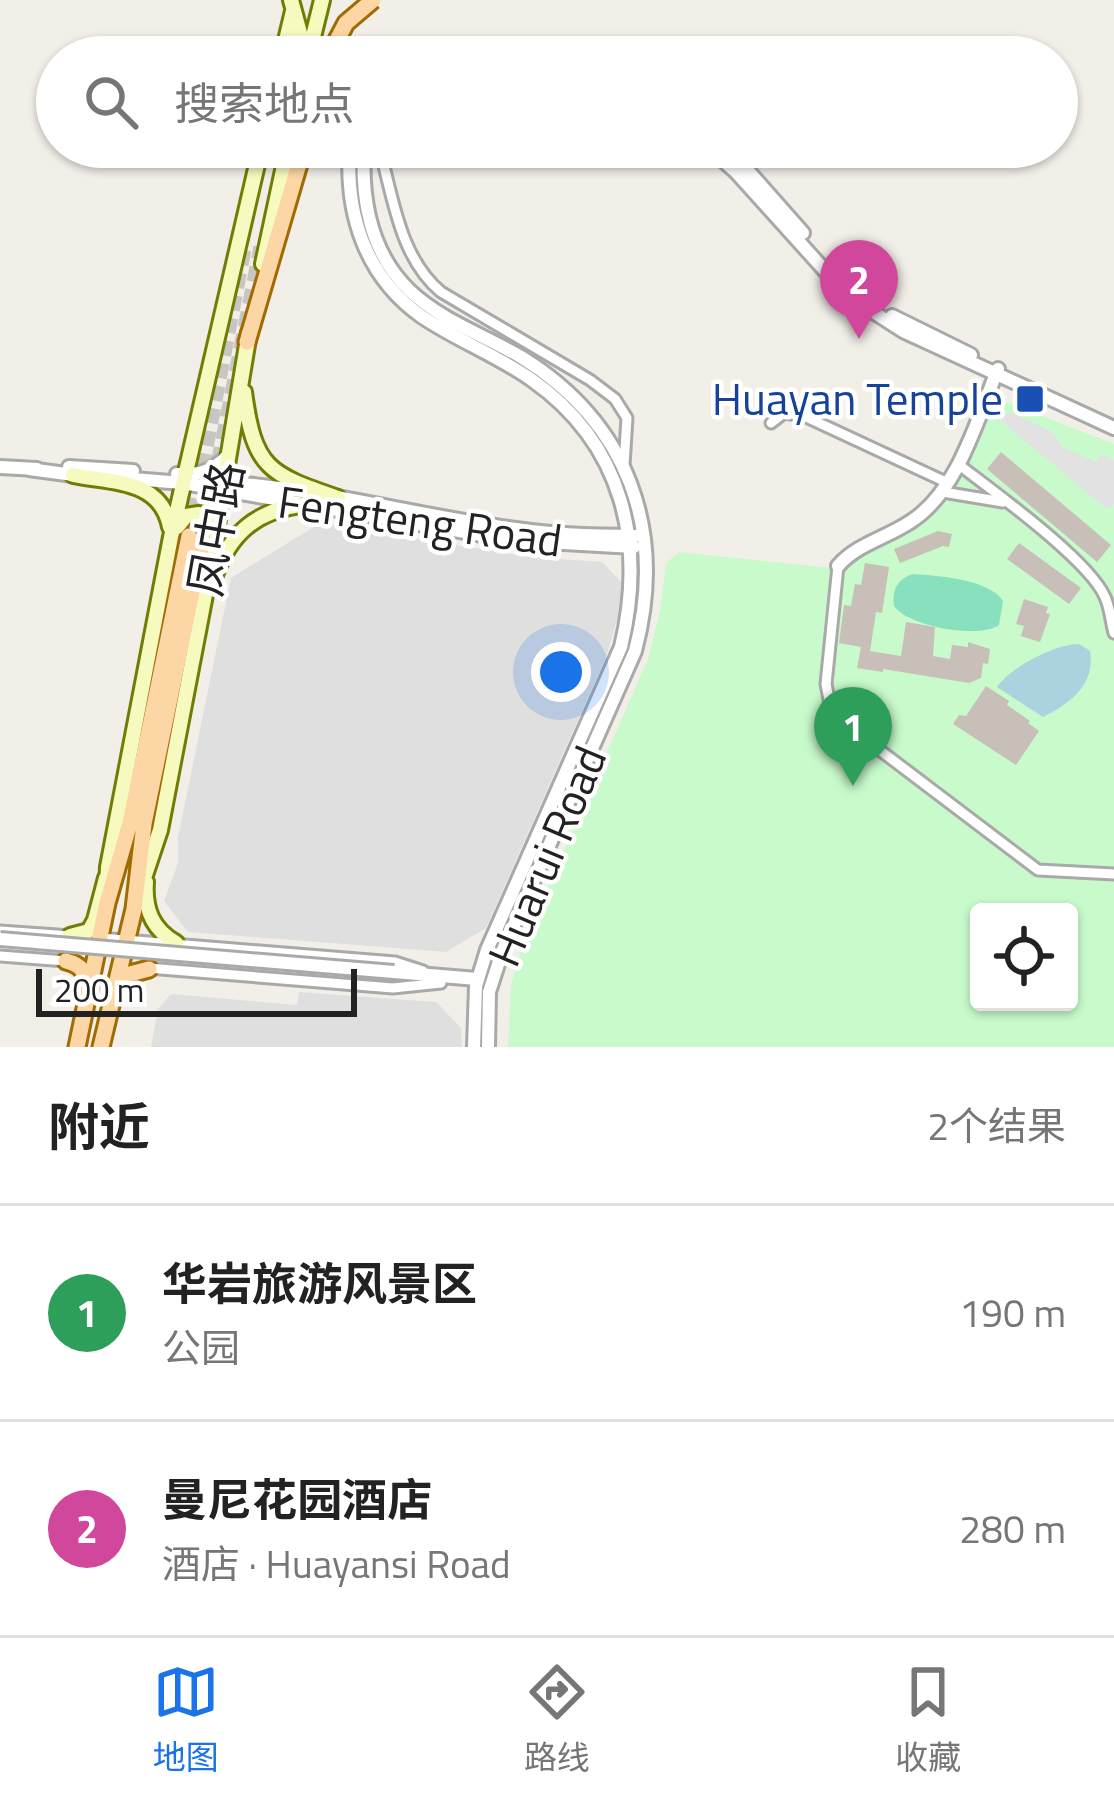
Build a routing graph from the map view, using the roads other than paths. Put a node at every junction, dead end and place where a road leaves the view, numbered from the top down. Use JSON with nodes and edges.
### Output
{"nodes":[{"id":1,"x":322,"y":0,"type":"edge"},
{"id":2,"x":374,"y":0,"type":"edge"},
{"id":3,"x":294,"y":2,"type":"edge"},
{"id":4,"x":287,"y":36,"type":"edge"},
{"id":5,"x":301,"y":36,"type":"edge"},
{"id":6,"x":311,"y":36,"type":"edge"},
{"id":7,"x":339,"y":36,"type":"edge"},
{"id":8,"x":256,"y":168,"type":"edge"},
{"id":9,"x":284,"y":168,"type":"edge"},
{"id":10,"x":298,"y":168,"type":"edge"},
{"id":11,"x":349,"y":168,"type":"edge"},
{"id":12,"x":365,"y":168,"type":"edge"},
{"id":13,"x":385,"y":168,"type":"edge"},
{"id":14,"x":732,"y":168,"type":"edge"},
{"id":15,"x":743,"y":168,"type":"edge"},
{"id":16,"x":247,"y":342,"type":"junction"},
{"id":17,"x":997,"y":372,"type":"junction"},
{"id":18,"x":242,"y":376,"type":"junction"},
{"id":19,"x":771,"y":423,"type":"dead end"},
{"id":20,"x":1114,"y":423,"type":"edge"},
{"id":21,"x":229,"y":454,"type":"junction"},
{"id":22,"x":958,"y":464,"type":"junction"},
{"id":23,"x":624,"y":465,"type":"junction"},
{"id":24,"x":0,"y":467,"type":"edge"},
{"id":25,"x":29,"y":469,"type":"junction"},
{"id":26,"x":73,"y":475,"type":"junction"},
{"id":27,"x":188,"y":481,"type":"junction"},
{"id":28,"x":224,"y":487,"type":"junction"},
{"id":29,"x":946,"y":488,"type":"junction"},
{"id":30,"x":338,"y":498,"type":"junction"},
{"id":31,"x":1009,"y":503,"type":"junction"},
{"id":32,"x":300,"y":505,"type":"junction"},
{"id":33,"x":188,"y":537,"type":"junction"},
{"id":34,"x":637,"y":541,"type":"junction"},
{"id":35,"x":838,"y":566,"type":"joint"},
{"id":36,"x":208,"y":579,"type":"junction"},
{"id":37,"x":1105,"y":596,"type":"junction"},
{"id":38,"x":204,"y":602,"type":"junction"},
{"id":39,"x":1114,"y":605,"type":"edge"},
{"id":40,"x":1114,"y":634,"type":"edge"},
{"id":41,"x":108,"y":867,"type":"junction"},
{"id":42,"x":148,"y":868,"type":"junction"},
{"id":43,"x":1114,"y":874,"type":"edge"},
{"id":44,"x":107,"y":903,"type":"junction"},
{"id":45,"x":134,"y":909,"type":"junction"},
{"id":46,"x":70,"y":936,"type":"junction"},
{"id":47,"x":99,"y":938,"type":"junction"},
{"id":48,"x":126,"y":940,"type":"junction"},
{"id":49,"x":0,"y":943,"type":"edge"},
{"id":50,"x":176,"y":944,"type":"junction"},
{"id":51,"x":66,"y":961,"type":"junction"},
{"id":52,"x":94,"y":963,"type":"junction"},
{"id":53,"x":120,"y":966,"type":"junction"},
{"id":54,"x":149,"y":969,"type":"junction"},
{"id":55,"x":440,"y":979,"type":"junction"},
{"id":56,"x":477,"y":982,"type":"junction"},
{"id":57,"x":116,"y":986,"type":"junction"},
{"id":58,"x":88,"y":993,"type":"junction"},
{"id":59,"x":77,"y":1047,"type":"edge"},
{"id":60,"x":101,"y":1047,"type":"edge"},
{"id":61,"x":474,"y":1047,"type":"edge"},
{"id":62,"x":488,"y":1047,"type":"edge"}],
"edges":[{"from":1,"to":6,"type":"main road"},
{"from":2,"to":7,"type":"main road","bridge":true},
{"from":3,"to":4,"type":"main road"},
{"from":3,"to":5,"type":"main road"},
{"from":8,"to":27,"type":"main road","name":"凤中路"},
{"from":9,"to":16,"type":"main road","name":"凤中路"},
{"from":10,"to":16,"type":"main road"},
{"from":11,"to":34,"type":"street","name":"Huarui Road"},
{"from":12,"to":23,"type":"street","name":"Huarui Road"},
{"from":13,"to":23,"type":"street"},
{"from":14,"to":17,"type":"street"},
{"from":15,"to":17,"type":"street"},
{"from":16,"to":18,"type":"main road","name":"凤中路"},
{"from":17,"to":20,"type":"street"},
{"from":17,"to":22,"type":"street"},
{"from":18,"to":21,"type":"main road","name":"凤中路"},
{"from":18,"to":30,"type":"main road"},
{"from":19,"to":29,"type":"street"},
{"from":21,"to":27,"type":"street"},
{"from":21,"to":28,"type":"main road","name":"凤中路"},
{"from":22,"to":29,"type":"street"},
{"from":22,"to":31,"type":"street"},
{"from":23,"to":34,"type":"street","name":"Huarui Road"},
{"from":24,"to":25,"type":"street"},
{"from":25,"to":26,"type":"street","name":"Fengteng Road"},
{"from":25,"to":27,"type":"street"},
{"from":26,"to":27,"type":"street","name":"Fengteng Road"},
{"from":26,"to":33,"type":"main road"},
{"from":27,"to":28,"type":"street","name":"Fengteng Road"},
{"from":27,"to":33,"type":"main road","name":"凤中路"},
{"from":28,"to":30,"type":"street","name":"Fengteng Road"},
{"from":28,"to":32,"type":"street","name":"Fengteng Road"},
{"from":28,"to":36,"type":"main road","name":"凤中路"},
{"from":29,"to":31,"type":"street"},
{"from":29,"to":35,"type":"street"},
{"from":30,"to":34,"type":"street","name":"Fengteng Road"},
{"from":31,"to":37,"type":"street"},
{"from":32,"to":34,"type":"street","name":"Fengteng Road"},
{"from":32,"to":38,"type":"main road"},
{"from":33,"to":36,"type":"main road"},
{"from":33,"to":41,"type":"main road","name":"凤中路"},
{"from":33,"to":44,"type":"main road"},
{"from":33,"to":45,"type":"main road"},
{"from":34,"to":56,"type":"street","name":"Huarui Road"},
{"from":34,"to":62,"type":"street","name":"Huarui Road"},
{"from":35,"to":43,"type":"street"},
{"from":36,"to":38,"type":"main road","name":"凤中路"},
{"from":37,"to":39,"type":"street"},
{"from":37,"to":40,"type":"street"},
{"from":38,"to":42,"type":"main road","name":"凤中路"},
{"from":41,"to":44,"type":"main road","name":"凤中路"},
{"from":41,"to":46,"type":"main road"},
{"from":42,"to":45,"type":"main road","name":"凤中路"},
{"from":42,"to":50,"type":"main road"},
{"from":44,"to":47,"type":"main road"},
{"from":45,"to":48,"type":"main road"},
{"from":46,"to":47,"type":"street"},
{"from":46,"to":49,"type":"street"},
{"from":47,"to":48,"type":"street"},
{"from":47,"to":52,"type":"main road"},
{"from":48,"to":50,"type":"street"},
{"from":48,"to":53,"type":"main road"},
{"from":49,"to":51,"type":"street"},
{"from":49,"to":55,"type":"street","bridge":true},
{"from":50,"to":55,"type":"street"},
{"from":51,"to":52,"type":"street"},
{"from":51,"to":58,"type":"main road"},
{"from":52,"to":53,"type":"street"},
{"from":52,"to":58,"type":"main road"},
{"from":53,"to":54,"type":"street"},
{"from":53,"to":57,"type":"main road"},
{"from":54,"to":55,"type":"street"},
{"from":54,"to":57,"type":"main road"},
{"from":55,"to":56,"type":"street"},
{"from":56,"to":61,"type":"street","name":"Huarui Road"},
{"from":57,"to":60,"type":"main road"},
{"from":58,"to":59,"type":"main road"}]}
